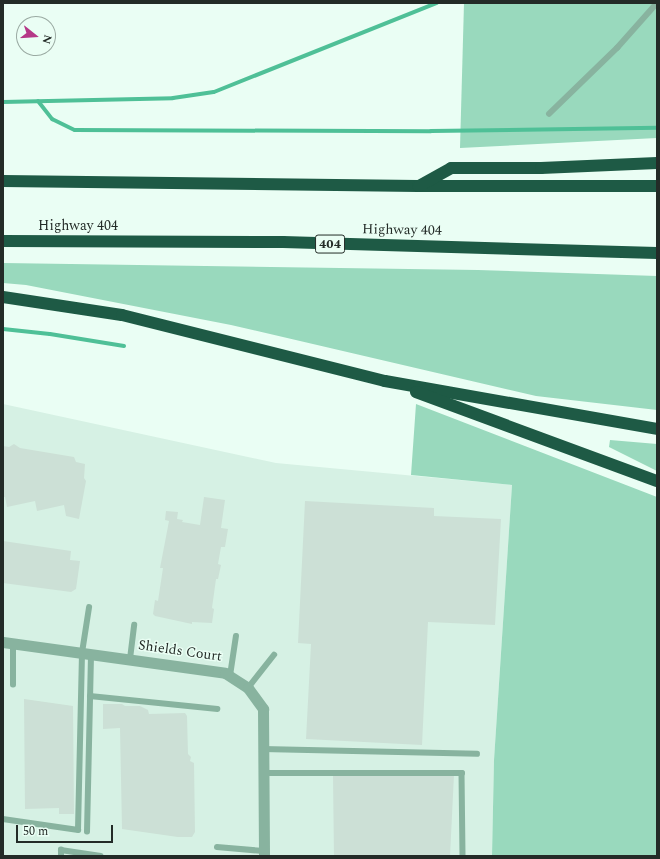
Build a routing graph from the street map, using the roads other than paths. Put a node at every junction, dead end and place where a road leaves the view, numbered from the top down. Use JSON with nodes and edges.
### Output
{"nodes":[{"id":1,"x":657,"y":3,"type":"edge"},
{"id":2,"x":549,"y":114,"type":"dead end"},
{"id":3,"x":657,"y":163,"type":"edge"},
{"id":4,"x":3,"y":181,"type":"edge"},
{"id":5,"x":418,"y":186,"type":"junction"},
{"id":6,"x":657,"y":186,"type":"edge"},
{"id":7,"x":3,"y":241,"type":"edge"},
{"id":8,"x":657,"y":253,"type":"edge"},
{"id":9,"x":3,"y":297,"type":"edge"},
{"id":10,"x":385,"y":380,"type":"junction"},
{"id":11,"x":657,"y":429,"type":"edge"},
{"id":12,"x":657,"y":481,"type":"edge"},
{"id":13,"x":89,"y":608,"type":"dead end"},
{"id":14,"x":134,"y":625,"type":"dead end"},
{"id":15,"x":236,"y":636,"type":"dead end"},
{"id":16,"x":8,"y":643,"type":"edge"},
{"id":17,"x":87,"y":653,"type":"junction"},
{"id":18,"x":274,"y":656,"type":"dead end"},
{"id":19,"x":130,"y":660,"type":"junction"},
{"id":20,"x":230,"y":676,"type":"junction"},
{"id":21,"x":13,"y":685,"type":"dead end"},
{"id":22,"x":248,"y":688,"type":"junction"},
{"id":23,"x":90,"y":696,"type":"junction"},
{"id":24,"x":217,"y":709,"type":"dead end"},
{"id":25,"x":263,"y":749,"type":"junction"},
{"id":26,"x":477,"y":754,"type":"dead end"},
{"id":27,"x":263,"y":773,"type":"junction"},
{"id":28,"x":3,"y":819,"type":"edge"},
{"id":29,"x":87,"y":832,"type":"dead end"},
{"id":30,"x":217,"y":847,"type":"dead end"},
{"id":31,"x":264,"y":854,"type":"edge"},
{"id":32,"x":62,"y":856,"type":"edge"},
{"id":33,"x":101,"y":856,"type":"edge"},
{"id":34,"x":463,"y":856,"type":"edge"}],
"edges":[{"from":1,"to":2,"type":"lane"},
{"from":3,"to":5,"type":"highway"},
{"from":4,"to":5,"type":"highway"},
{"from":5,"to":6,"type":"highway"},
{"from":7,"to":8,"type":"highway","name":"Highway 404","number":"404"},
{"from":9,"to":10,"type":"highway"},
{"from":10,"to":11,"type":"highway"},
{"from":10,"to":12,"type":"highway"},
{"from":13,"to":17,"type":"lane"},
{"from":14,"to":19,"type":"lane"},
{"from":15,"to":20,"type":"lane"},
{"from":16,"to":17,"type":"street","name":"Shields Court"},
{"from":16,"to":21,"type":"lane"},
{"from":17,"to":19,"type":"street","name":"Shields Court"},
{"from":17,"to":23,"type":"lane"},
{"from":17,"to":28,"type":"lane"},
{"from":18,"to":22,"type":"lane"},
{"from":19,"to":20,"type":"street","name":"Shields Court"},
{"from":20,"to":22,"type":"street","name":"Shields Court"},
{"from":22,"to":25,"type":"street","name":"Shields Court"},
{"from":23,"to":24,"type":"lane"},
{"from":23,"to":29,"type":"lane"},
{"from":25,"to":26,"type":"lane"},
{"from":25,"to":27,"type":"street","name":"Shields Court"},
{"from":27,"to":31,"type":"street","name":"Shields Court"},
{"from":27,"to":34,"type":"lane"},
{"from":30,"to":31,"type":"lane"},
{"from":32,"to":33,"type":"lane"}]}
